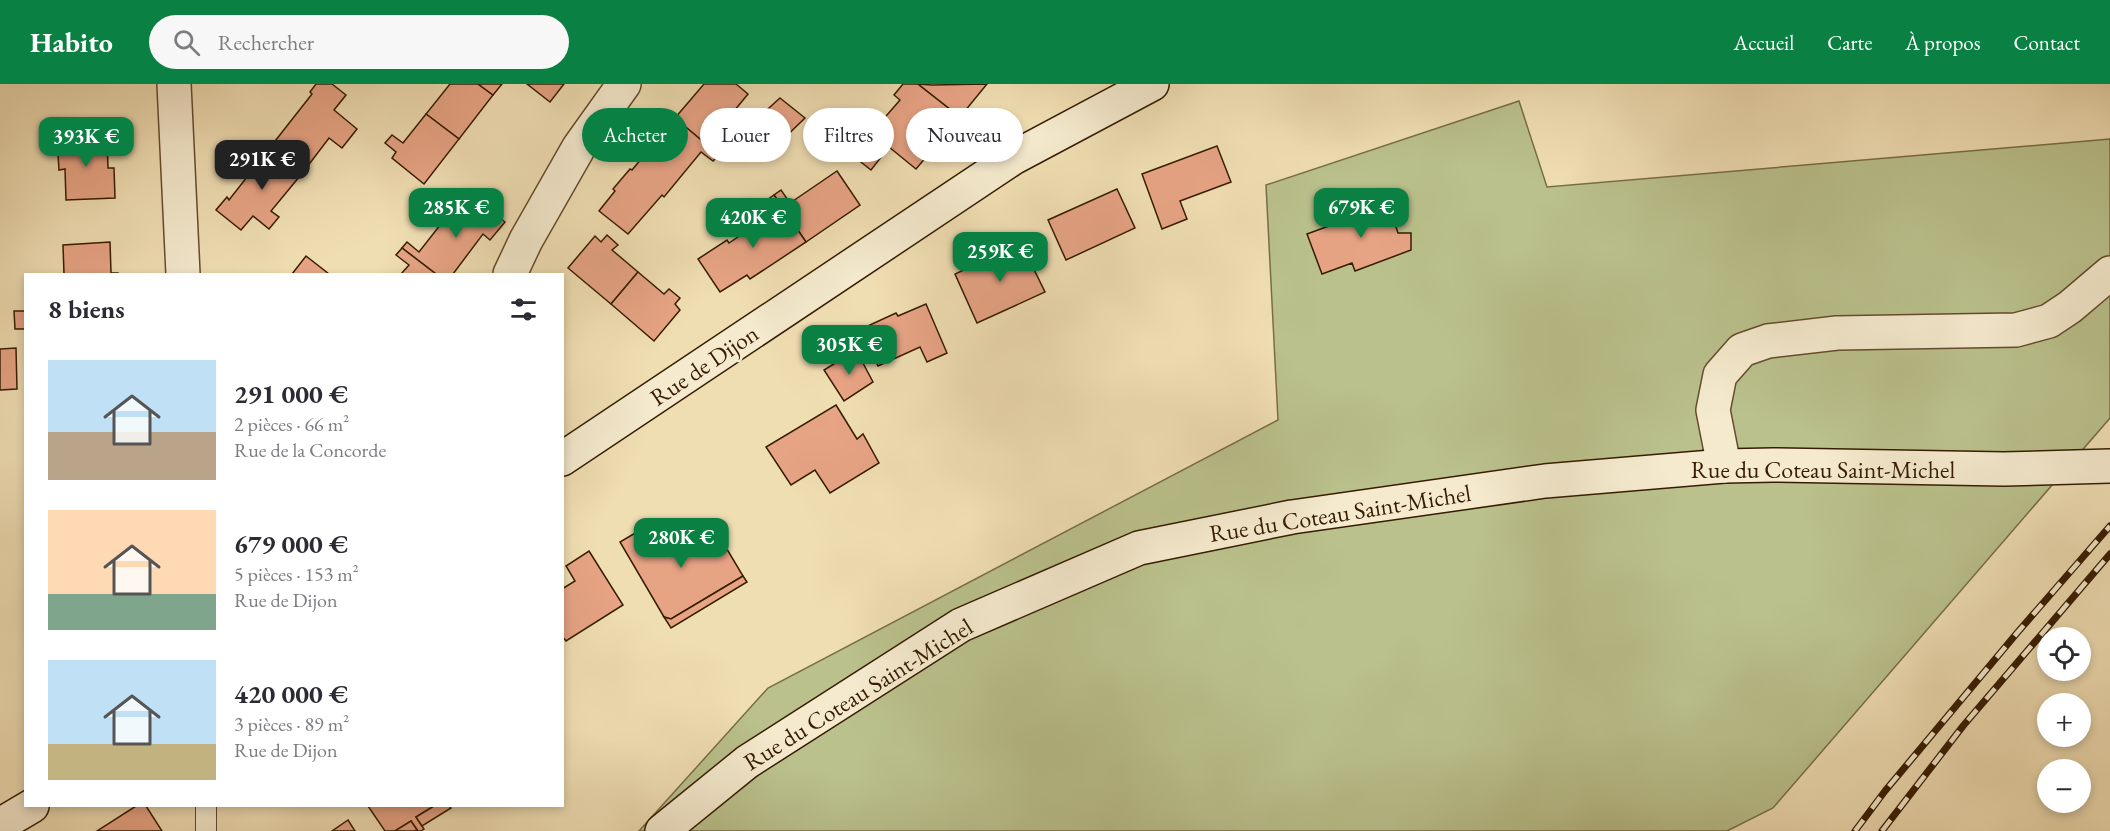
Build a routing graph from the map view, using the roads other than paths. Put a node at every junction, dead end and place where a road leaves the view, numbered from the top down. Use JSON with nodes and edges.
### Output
{"nodes":[{"id":1,"x":174,"y":84,"type":"edge"},
{"id":2,"x":624,"y":84,"type":"edge"},
{"id":3,"x":1152,"y":84,"type":"edge"},
{"id":4,"x":183,"y":273,"type":"edge"},
{"id":5,"x":510,"y":273,"type":"edge"},
{"id":6,"x":2110,"y":273,"type":"edge"},
{"id":7,"x":564,"y":458,"type":"edge"},
{"id":8,"x":1725,"y":466,"type":"junction"},
{"id":9,"x":2104,"y":466,"type":"edge"},
{"id":10,"x":30,"y":807,"type":"edge"},
{"id":11,"x":206,"y":807,"type":"edge"},
{"id":12,"x":0,"y":825,"type":"edge"},
{"id":13,"x":206,"y":831,"type":"edge"},
{"id":14,"x":662,"y":831,"type":"edge"}],
"edges":[{"from":1,"to":4,"type":"street"},
{"from":2,"to":5,"type":"street"},
{"from":3,"to":7,"type":"street","name":"Rue de Dijon"},
{"from":6,"to":8,"type":"street"},
{"from":8,"to":9,"type":"street","name":"Rue du Coteau Saint-Michel"},
{"from":8,"to":14,"type":"street","name":"Rue du Coteau Saint-Michel"},
{"from":10,"to":12,"type":"street"},
{"from":11,"to":13,"type":"lane"}]}
